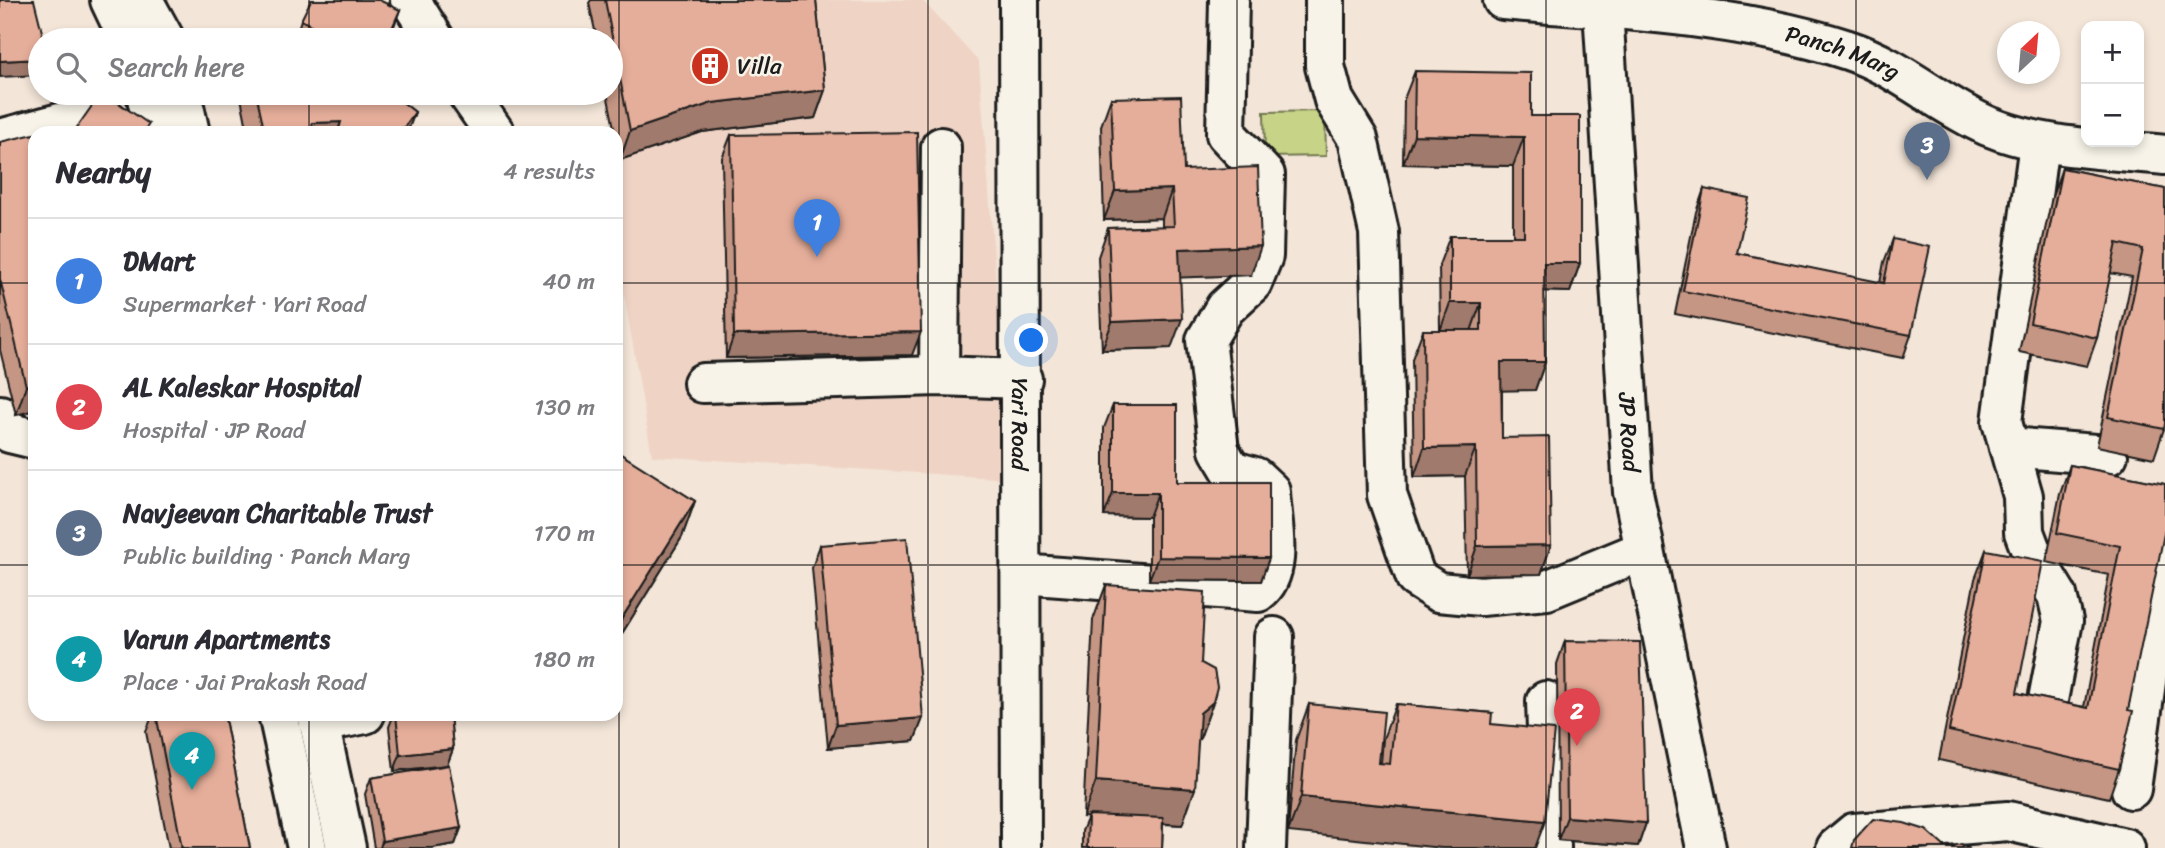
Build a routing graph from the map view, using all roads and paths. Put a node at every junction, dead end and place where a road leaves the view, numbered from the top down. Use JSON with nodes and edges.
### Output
{"nodes":[{"id":1,"x":410,"y":0,"type":"edge"},
{"id":2,"x":1020,"y":0,"type":"edge"},
{"id":3,"x":1229,"y":0,"type":"edge"},
{"id":4,"x":1325,"y":0,"type":"edge"},
{"id":5,"x":1516,"y":1,"type":"edge"},
{"id":6,"x":1603,"y":9,"type":"junction"},
{"id":7,"x":126,"y":16,"type":"edge"},
{"id":8,"x":146,"y":28,"type":"edge"},
{"id":9,"x":428,"y":28,"type":"edge"},
{"id":10,"x":148,"y":105,"type":"edge"},
{"id":11,"x":184,"y":105,"type":"edge"},
{"id":12,"x":475,"y":105,"type":"edge"},
{"id":13,"x":48,"y":126,"type":"edge"},
{"id":14,"x":114,"y":126,"type":"edge"},
{"id":15,"x":153,"y":126,"type":"edge"},
{"id":16,"x":188,"y":126,"type":"edge"},
{"id":17,"x":490,"y":126,"type":"edge"},
{"id":18,"x":28,"y":131,"type":"edge"},
{"id":19,"x":0,"y":139,"type":"edge"},
{"id":20,"x":2039,"y":143,"type":"junction"},
{"id":21,"x":941,"y":147,"type":"dead end"},
{"id":22,"x":2165,"y":155,"type":"edge"},
{"id":23,"x":2035,"y":185,"type":"junction"},
{"id":24,"x":2074,"y":192,"type":"edge"},
{"id":25,"x":939,"y":376,"type":"junction"},
{"id":26,"x":1022,"y":379,"type":"junction"},
{"id":27,"x":703,"y":383,"type":"dead end"},
{"id":28,"x":0,"y":415,"type":"edge"},
{"id":29,"x":28,"y":437,"type":"edge"},
{"id":30,"x":2009,"y":447,"type":"junction"},
{"id":31,"x":2108,"y":455,"type":"dead end"},
{"id":32,"x":2165,"y":546,"type":"edge"},
{"id":33,"x":1644,"y":550,"type":"junction"},
{"id":34,"x":1021,"y":574,"type":"junction"},
{"id":35,"x":1274,"y":637,"type":"dead end"},
{"id":36,"x":1546,"y":701,"type":"dead end"},
{"id":37,"x":2048,"y":701,"type":"edge"},
{"id":38,"x":280,"y":721,"type":"edge"},
{"id":39,"x":318,"y":721,"type":"edge"},
{"id":40,"x":2131,"y":789,"type":"dead end"},
{"id":41,"x":307,"y":848,"type":"edge"},
{"id":42,"x":346,"y":848,"type":"edge"},
{"id":43,"x":1021,"y":848,"type":"edge"},
{"id":44,"x":1266,"y":848,"type":"edge"},
{"id":45,"x":1551,"y":848,"type":"edge"},
{"id":46,"x":1679,"y":848,"type":"edge"},
{"id":47,"x":1706,"y":848,"type":"edge"},
{"id":48,"x":1836,"y":848,"type":"edge"},
{"id":49,"x":2125,"y":848,"type":"edge"}],
"edges":[{"from":1,"to":9,"type":"street"},
{"from":2,"to":26,"type":"street","name":"Yari Road"},
{"from":3,"to":34,"type":"street"},
{"from":4,"to":33,"type":"street"},
{"from":5,"to":6,"type":"street","name":"Panch Marg"},
{"from":6,"to":20,"type":"street","name":"Panch Marg"},
{"from":6,"to":33,"type":"street","name":"JP Road"},
{"from":7,"to":8,"type":"street"},
{"from":10,"to":15,"type":"street"},
{"from":11,"to":16,"type":"street"},
{"from":12,"to":17,"type":"street"},
{"from":13,"to":14,"type":"street"},
{"from":18,"to":19,"type":"street"},
{"from":20,"to":22,"type":"street","name":"Panch Marg"},
{"from":20,"to":23,"type":"street"},
{"from":21,"to":25,"type":"street"},
{"from":23,"to":24,"type":"street"},
{"from":23,"to":30,"type":"street"},
{"from":25,"to":26,"type":"street"},
{"from":25,"to":27,"type":"street"},
{"from":26,"to":34,"type":"street","name":"Yari Road"},
{"from":28,"to":29,"type":"street"},
{"from":30,"to":31,"type":"street"},
{"from":30,"to":37,"type":"street"},
{"from":32,"to":40,"type":"street"},
{"from":33,"to":47,"type":"street","name":"JP Road"},
{"from":34,"to":43,"type":"street","name":"Yari Road"},
{"from":35,"to":44,"type":"street"},
{"from":36,"to":45,"type":"street"},
{"from":38,"to":41,"type":"street"},
{"from":39,"to":42,"type":"street"},
{"from":46,"to":47,"type":"street"},
{"from":48,"to":49,"type":"street"}]}
